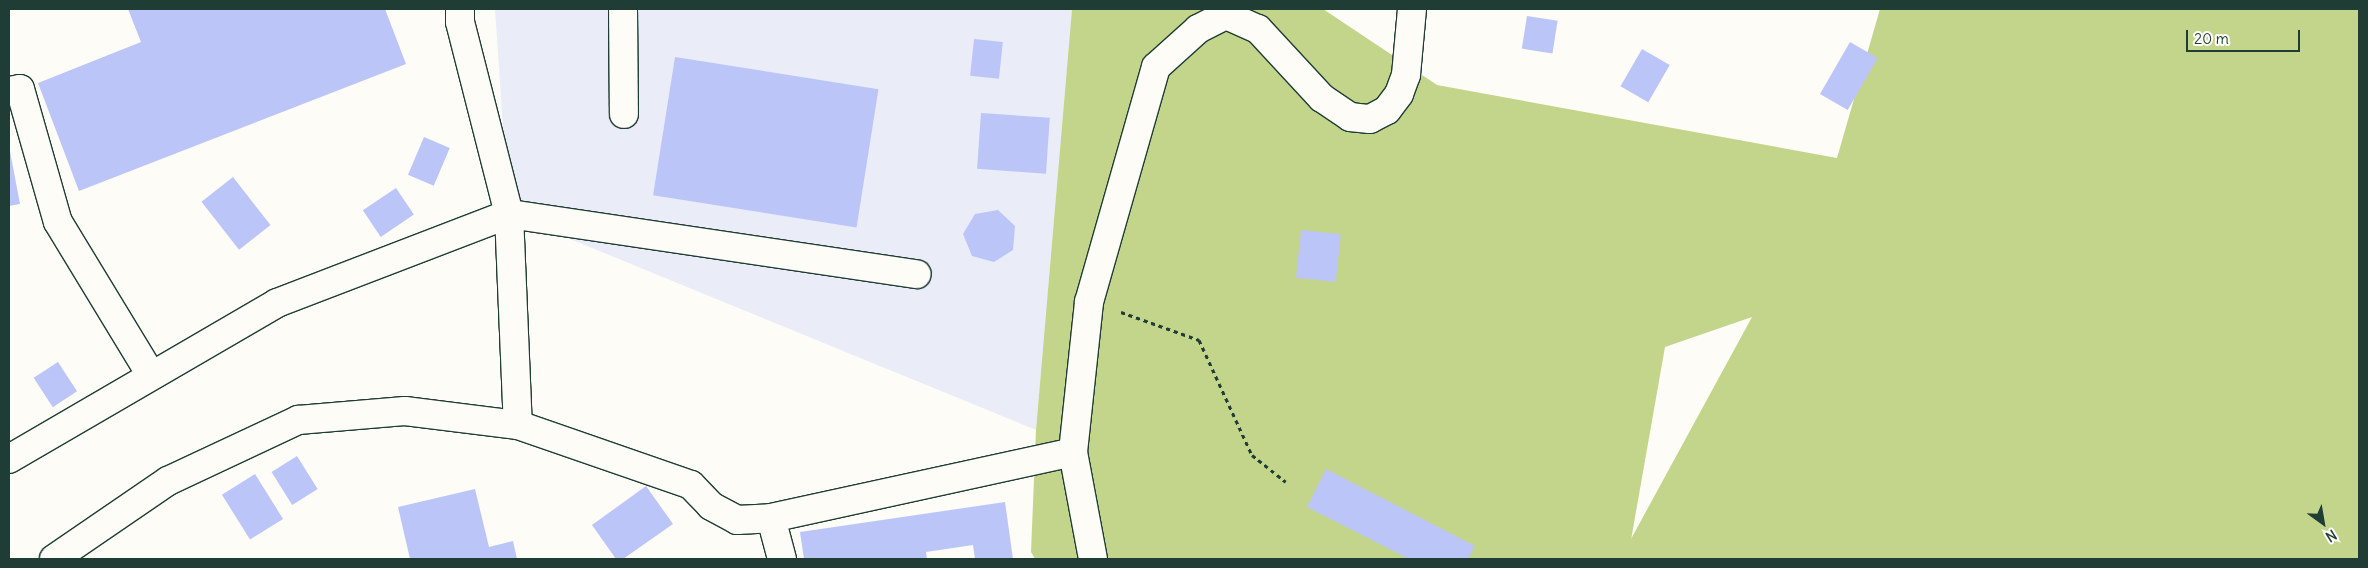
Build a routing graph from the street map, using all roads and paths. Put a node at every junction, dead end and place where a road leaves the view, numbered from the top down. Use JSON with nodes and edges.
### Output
{"nodes":[{"id":1,"x":460,"y":9,"type":"edge"},
{"id":2,"x":623,"y":9,"type":"edge"},
{"id":3,"x":1412,"y":9,"type":"edge"},
{"id":4,"x":9,"y":91,"type":"edge"},
{"id":5,"x":624,"y":114,"type":"dead end"},
{"id":6,"x":509,"y":214,"type":"junction"},
{"id":7,"x":917,"y":274,"type":"dead end"},
{"id":8,"x":1089,"y":302,"type":"junction"},
{"id":9,"x":151,"y":375,"type":"junction"},
{"id":10,"x":518,"y":425,"type":"junction"},
{"id":11,"x":1073,"y":452,"type":"junction"},
{"id":12,"x":9,"y":459,"type":"edge"},
{"id":13,"x":1286,"y":482,"type":"dead end"},
{"id":14,"x":771,"y":518,"type":"junction"},
{"id":15,"x":54,"y":559,"type":"edge"},
{"id":16,"x":782,"y":559,"type":"edge"},
{"id":17,"x":1093,"y":559,"type":"edge"}],
"edges":[{"from":1,"to":6,"type":"street"},
{"from":2,"to":5,"type":"street"},
{"from":3,"to":8,"type":"street"},
{"from":4,"to":9,"type":"street"},
{"from":6,"to":7,"type":"street"},
{"from":6,"to":9,"type":"street"},
{"from":6,"to":10,"type":"street"},
{"from":8,"to":11,"type":"street"},
{"from":8,"to":13,"type":"path"},
{"from":9,"to":12,"type":"street"},
{"from":10,"to":14,"type":"street"},
{"from":10,"to":15,"type":"street"},
{"from":11,"to":14,"type":"street"},
{"from":11,"to":17,"type":"street"},
{"from":14,"to":16,"type":"street"}]}
